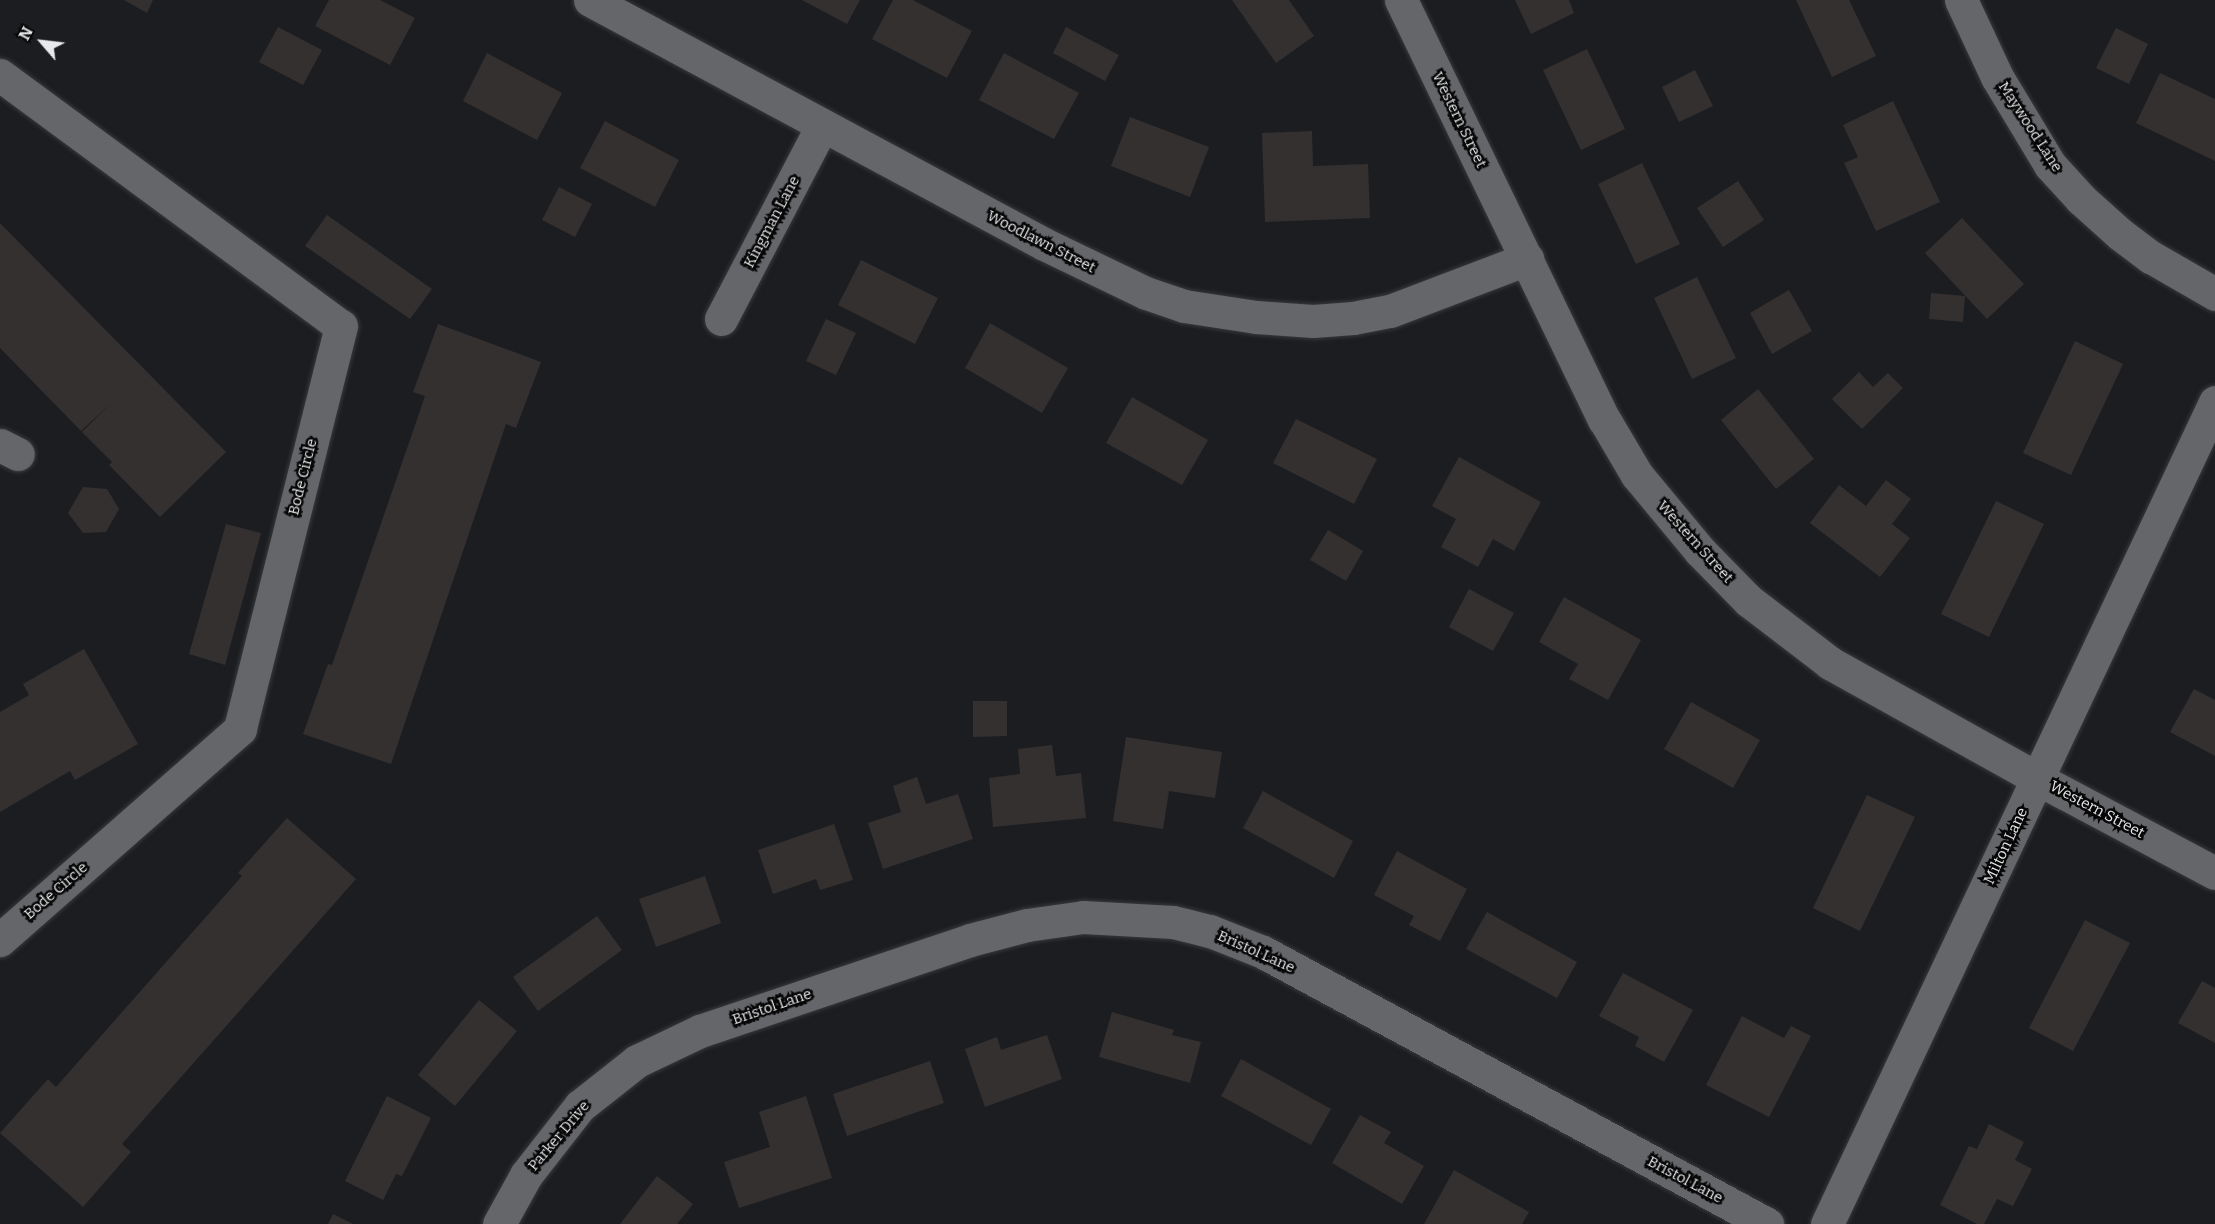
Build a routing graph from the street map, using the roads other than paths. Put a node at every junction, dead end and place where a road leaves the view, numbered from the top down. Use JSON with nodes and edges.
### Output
{"nodes":[{"id":1,"x":590,"y":0,"type":"edge"},
{"id":2,"x":1401,"y":0,"type":"edge"},
{"id":3,"x":1961,"y":0,"type":"edge"},
{"id":4,"x":0,"y":75,"type":"edge"},
{"id":5,"x":822,"y":126,"type":"junction"},
{"id":6,"x":1527,"y":259,"type":"junction"},
{"id":7,"x":2215,"y":294,"type":"edge"},
{"id":8,"x":721,"y":319,"type":"dead end"},
{"id":9,"x":2215,"y":402,"type":"edge"},
{"id":10,"x":2038,"y":779,"type":"junction"},
{"id":11,"x":2215,"y":873,"type":"edge"},
{"id":12,"x":0,"y":940,"type":"edge"},
{"id":13,"x":700,"y":1031,"type":"joint"},
{"id":14,"x":499,"y":1224,"type":"edge"},
{"id":15,"x":1767,"y":1224,"type":"edge"},
{"id":16,"x":1827,"y":1224,"type":"edge"}],
"edges":[{"from":1,"to":5,"type":"street","name":"Woodlawn Street"},
{"from":2,"to":6,"type":"street","name":"Western Street"},
{"from":3,"to":7,"type":"street","name":"Maywood Lane"},
{"from":4,"to":12,"type":"street","name":"Bode Circle"},
{"from":5,"to":6,"type":"street","name":"Woodlawn Street"},
{"from":5,"to":8,"type":"street","name":"Kingman Lane"},
{"from":6,"to":10,"type":"street","name":"Western Street"},
{"from":9,"to":10,"type":"street","name":"Milton Lane"},
{"from":10,"to":11,"type":"street","name":"Western Street"},
{"from":10,"to":16,"type":"street","name":"Milton Lane"},
{"from":13,"to":14,"type":"street","name":"Parker Drive"},
{"from":13,"to":15,"type":"street","name":"Bristol Lane"}]}
